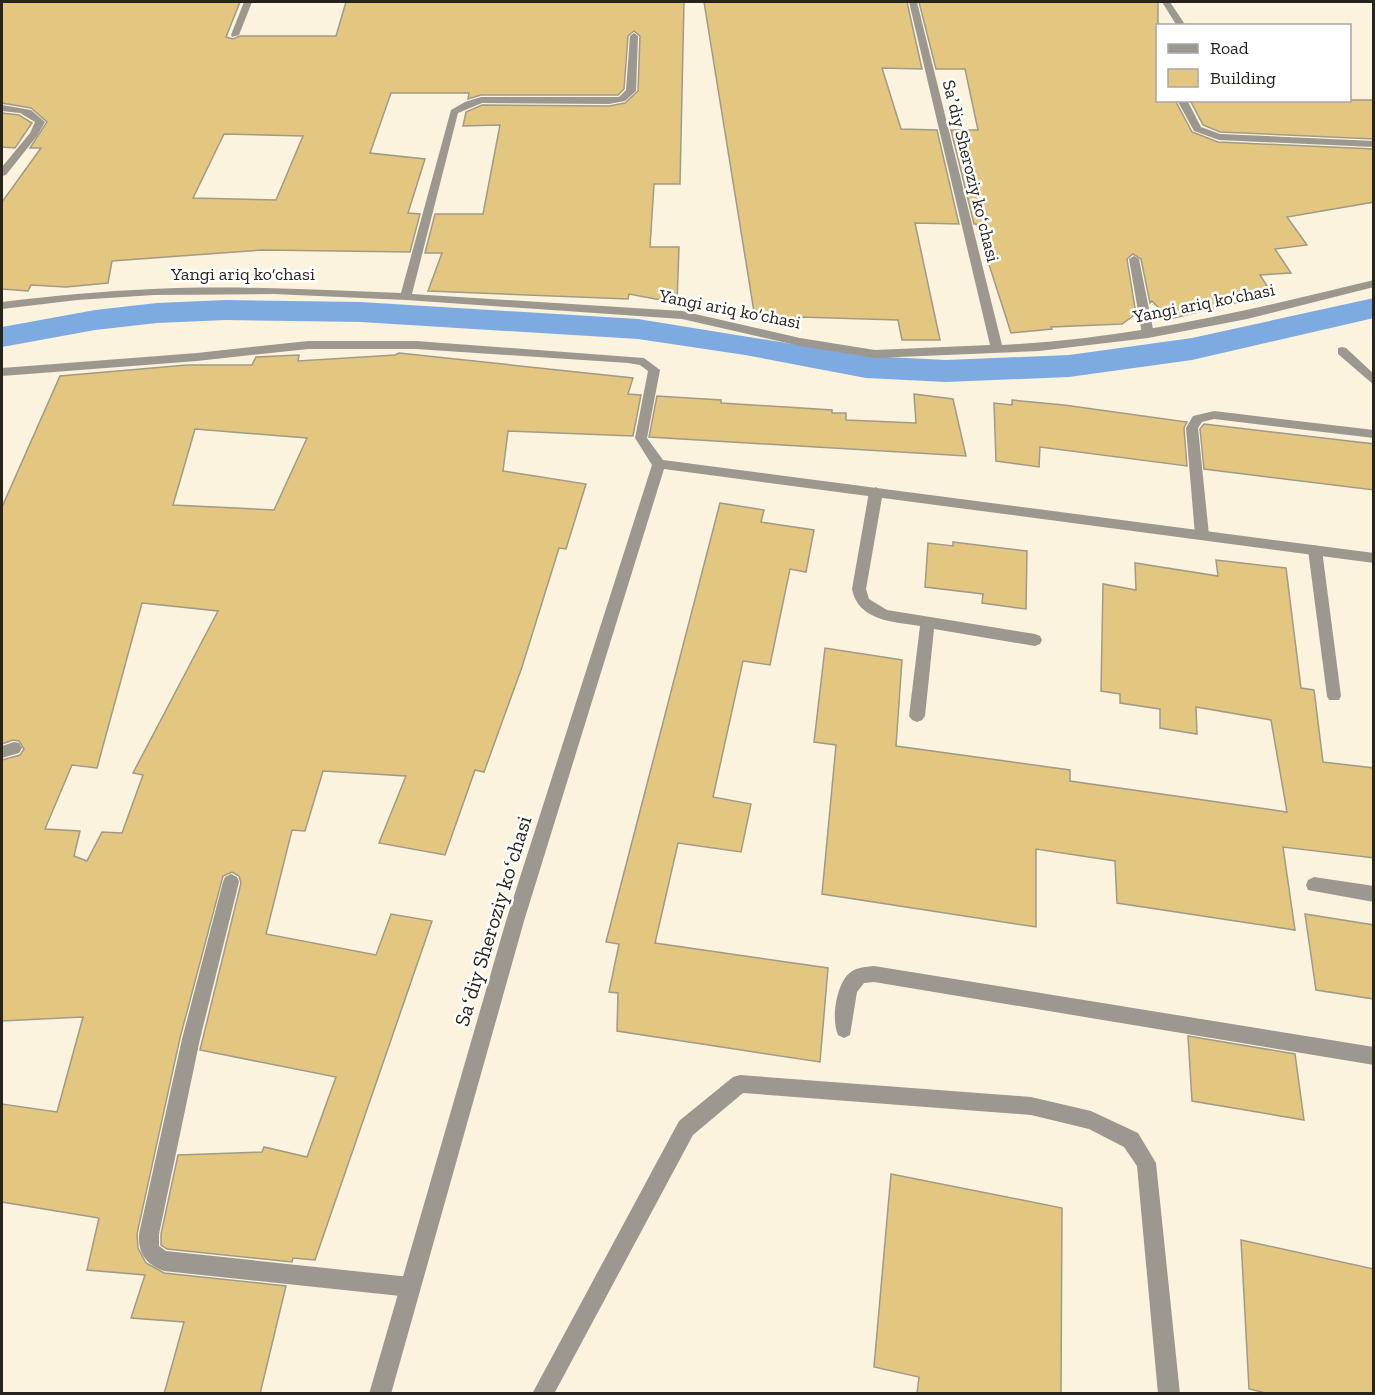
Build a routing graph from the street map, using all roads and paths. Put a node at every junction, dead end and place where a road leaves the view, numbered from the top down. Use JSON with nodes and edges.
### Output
{"nodes":[{"id":1,"x":248,"y":2,"type":"edge"},
{"id":2,"x":913,"y":2,"type":"edge"},
{"id":3,"x":1166,"y":2,"type":"edge"},
{"id":4,"x":1181,"y":24,"type":"edge"},
{"id":5,"x":235,"y":35,"type":"dead end"},
{"id":6,"x":634,"y":36,"type":"dead end"},
{"id":7,"x":1183,"y":102,"type":"edge"},
{"id":8,"x":2,"y":108,"type":"edge"},
{"id":9,"x":1374,"y":144,"type":"edge"},
{"id":10,"x":2,"y":173,"type":"edge"},
{"id":11,"x":1134,"y":259,"type":"dead end"},
{"id":12,"x":1374,"y":283,"type":"edge"},
{"id":13,"x":406,"y":297,"type":"junction"},
{"id":14,"x":2,"y":306,"type":"edge"},
{"id":15,"x":1148,"y":334,"type":"junction"},
{"id":16,"x":997,"y":349,"type":"junction"},
{"id":17,"x":1342,"y":351,"type":"dead end"},
{"id":18,"x":2,"y":372,"type":"edge"},
{"id":19,"x":1374,"y":381,"type":"edge"},
{"id":20,"x":1374,"y":434,"type":"edge"},
{"id":21,"x":659,"y":464,"type":"junction"},
{"id":22,"x":876,"y":492,"type":"junction"},
{"id":23,"x":1202,"y":535,"type":"junction"},
{"id":24,"x":1315,"y":550,"type":"junction"},
{"id":25,"x":1374,"y":558,"type":"edge"},
{"id":26,"x":928,"y":622,"type":"junction"},
{"id":27,"x":1035,"y":640,"type":"dead end"},
{"id":28,"x":1334,"y":696,"type":"dead end"},
{"id":29,"x":917,"y":716,"type":"dead end"},
{"id":30,"x":231,"y":882,"type":"dead end"},
{"id":31,"x":1314,"y":885,"type":"dead end"},
{"id":32,"x":1374,"y":894,"type":"edge"},
{"id":33,"x":844,"y":1029,"type":"dead end"},
{"id":34,"x":1374,"y":1056,"type":"edge"},
{"id":35,"x":410,"y":1287,"type":"junction"},
{"id":36,"x":380,"y":1394,"type":"edge"},
{"id":37,"x":542,"y":1394,"type":"edge"},
{"id":38,"x":1169,"y":1394,"type":"edge"}],
"edges":[{"from":1,"to":5,"type":"street"},
{"from":2,"to":16,"type":"street","name":"Saʼdiy Sheroziy koʻchasi"},
{"from":3,"to":4,"type":"street"},
{"from":6,"to":13,"type":"street"},
{"from":7,"to":9,"type":"street"},
{"from":8,"to":10,"type":"street"},
{"from":11,"to":15,"type":"street"},
{"from":12,"to":15,"type":"street","name":"Yangi ariq ko‘chasi"},
{"from":13,"to":14,"type":"street","name":"Yangi ariq ko‘chasi"},
{"from":13,"to":16,"type":"street","name":"Yangi ariq ko‘chasi"},
{"from":15,"to":16,"type":"street","name":"Yangi ariq ko‘chasi"},
{"from":17,"to":19,"type":"street"},
{"from":18,"to":21,"type":"street"},
{"from":20,"to":23,"type":"street"},
{"from":21,"to":22,"type":"street"},
{"from":21,"to":35,"type":"street","name":"Saʻdiy Sheroziy koʻchasi"},
{"from":22,"to":23,"type":"street"},
{"from":22,"to":26,"type":"street"},
{"from":23,"to":24,"type":"street"},
{"from":24,"to":25,"type":"street"},
{"from":24,"to":28,"type":"street"},
{"from":26,"to":27,"type":"street"},
{"from":26,"to":29,"type":"street"},
{"from":30,"to":35,"type":"street"},
{"from":31,"to":32,"type":"street"},
{"from":33,"to":34,"type":"street"},
{"from":35,"to":36,"type":"street","name":"Saʻdiy Sheroziy koʻchasi"},
{"from":37,"to":38,"type":"street"}]}
